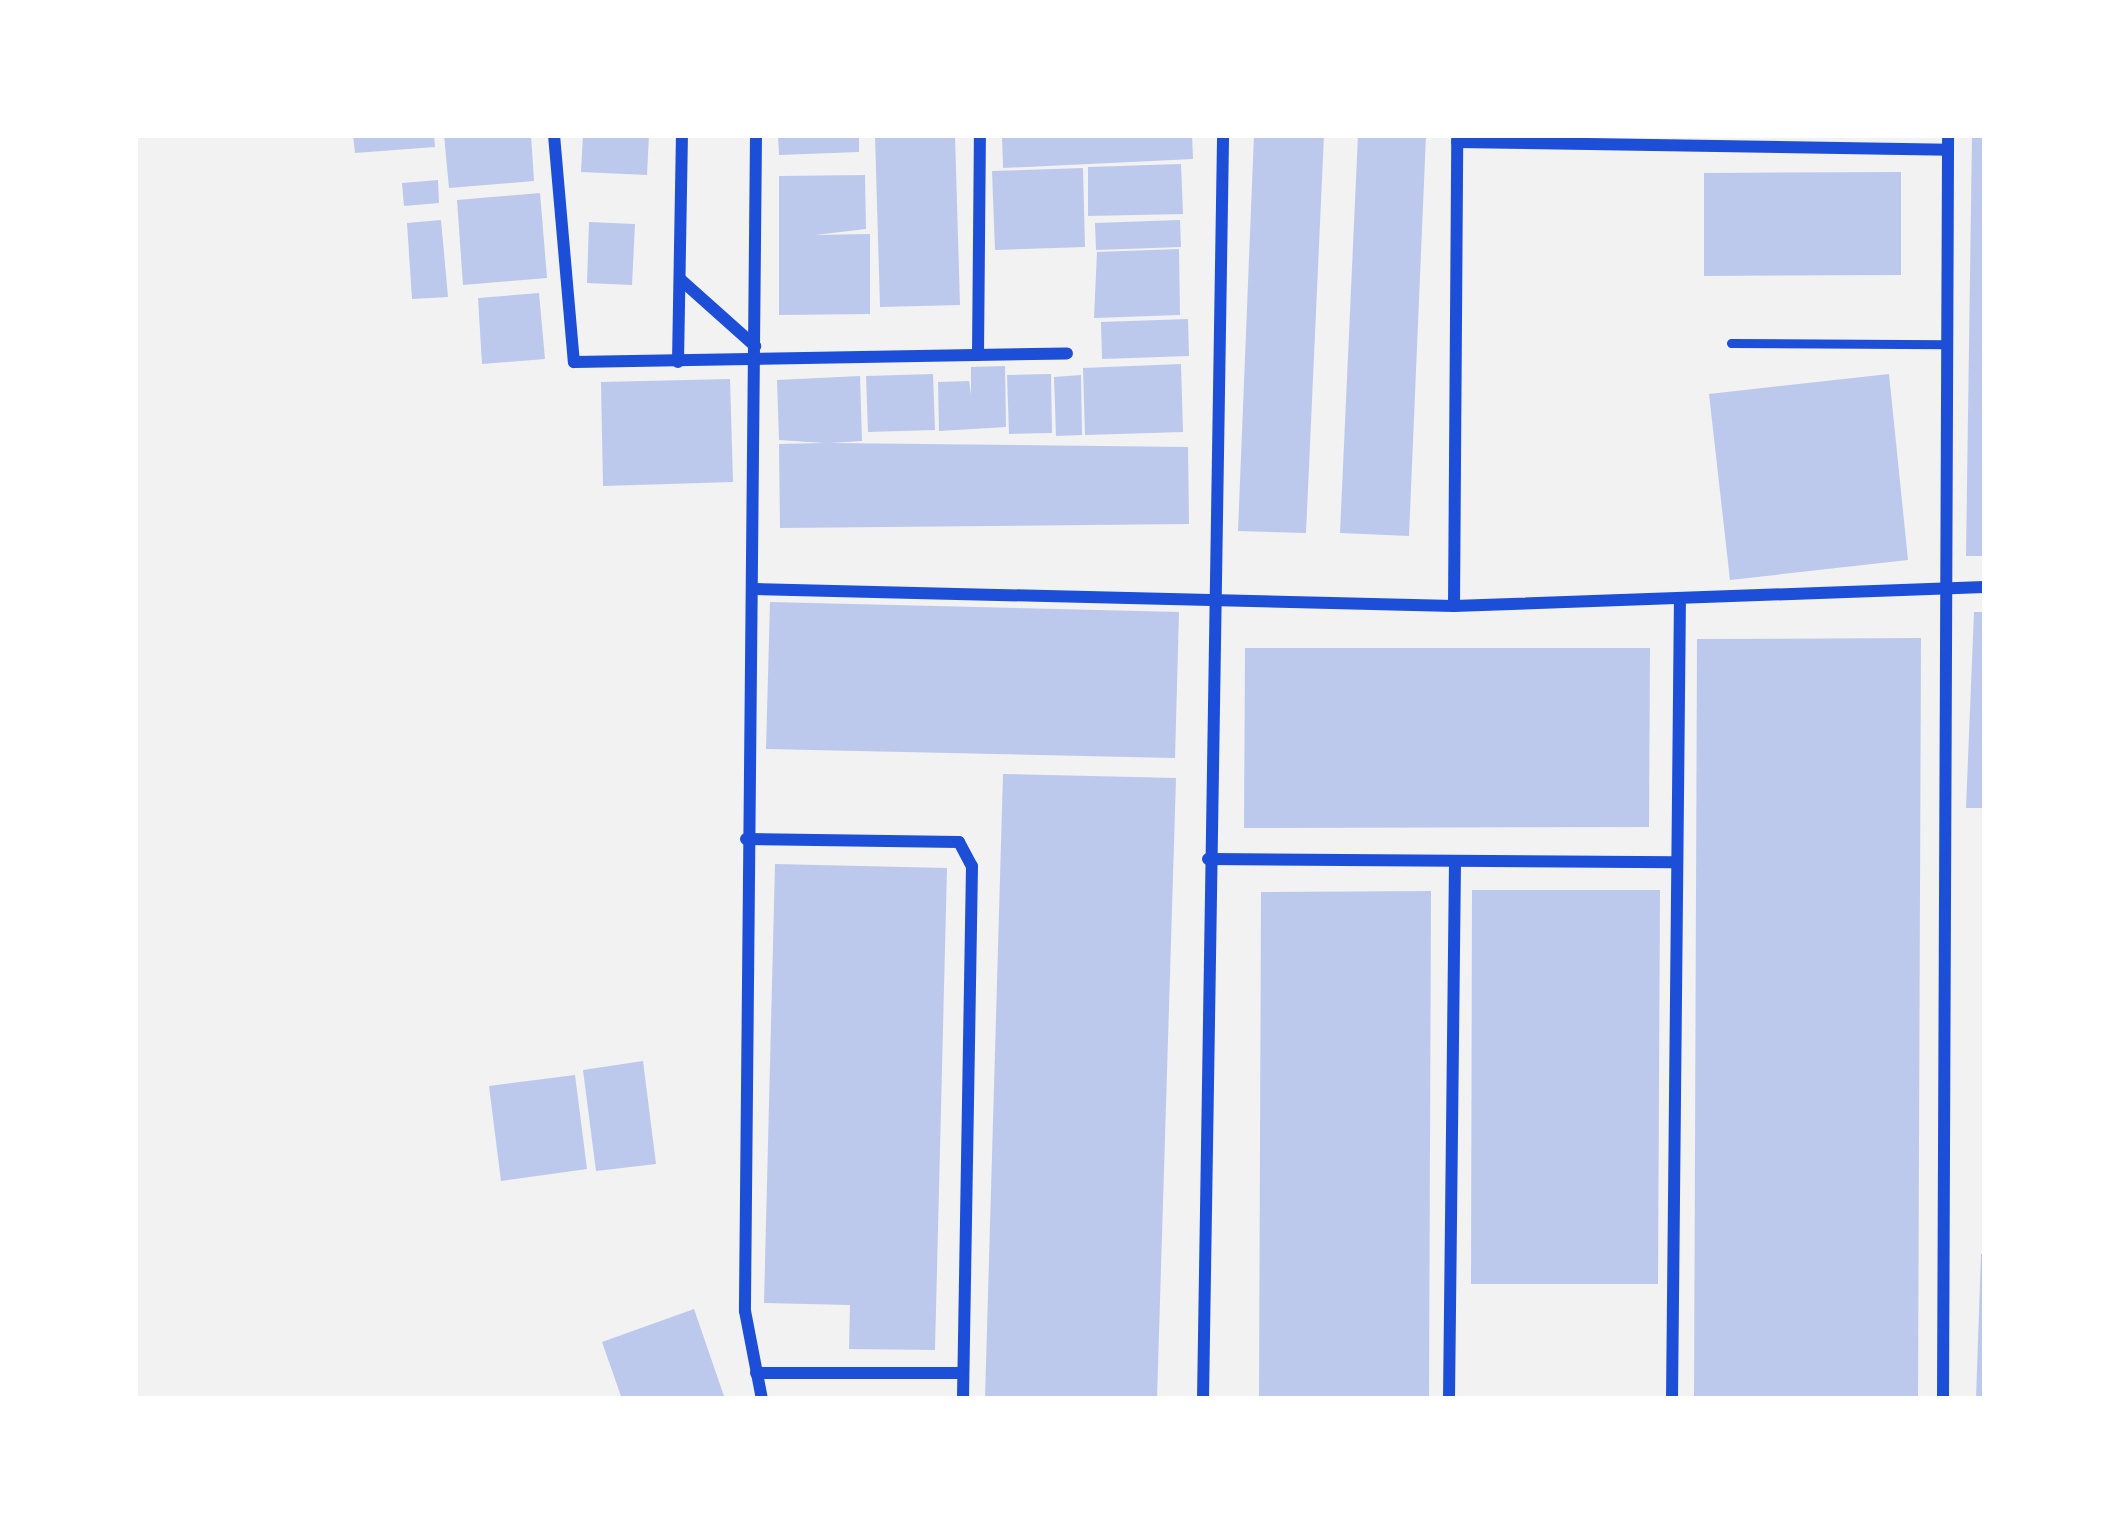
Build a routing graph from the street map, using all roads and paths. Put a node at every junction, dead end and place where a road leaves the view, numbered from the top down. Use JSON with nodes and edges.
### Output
{"nodes":[{"id":1,"x":554,"y":135,"type":"edge"},
{"id":2,"x":682,"y":135,"type":"edge"},
{"id":3,"x":756,"y":135,"type":"edge"},
{"id":4,"x":980,"y":135,"type":"edge"},
{"id":5,"x":1223,"y":135,"type":"edge"},
{"id":6,"x":1457,"y":139,"type":"edge"},
{"id":7,"x":1686,"y":141,"type":"edge"},
{"id":8,"x":1948,"y":142,"type":"edge"},
{"id":9,"x":680,"y":278,"type":"junction"},
{"id":10,"x":1731,"y":343,"type":"dead end"},
{"id":11,"x":1946,"y":344,"type":"junction"},
{"id":12,"x":755,"y":353,"type":"junction"},
{"id":13,"x":1067,"y":353,"type":"dead end"},
{"id":14,"x":978,"y":355,"type":"junction"},
{"id":15,"x":678,"y":362,"type":"junction"},
{"id":16,"x":1985,"y":587,"type":"edge"},
{"id":17,"x":1944,"y":588,"type":"junction"},
{"id":18,"x":755,"y":589,"type":"junction"},
{"id":19,"x":1680,"y":598,"type":"junction"},
{"id":20,"x":1211,"y":604,"type":"junction"},
{"id":21,"x":1454,"y":606,"type":"junction"},
{"id":22,"x":746,"y":839,"type":"junction"},
{"id":23,"x":1208,"y":859,"type":"junction"},
{"id":24,"x":1454,"y":862,"type":"junction"},
{"id":25,"x":1676,"y":862,"type":"junction"},
{"id":26,"x":756,"y":1373,"type":"junction"},
{"id":27,"x":962,"y":1373,"type":"junction"},
{"id":28,"x":762,"y":1399,"type":"edge"},
{"id":29,"x":963,"y":1399,"type":"edge"},
{"id":30,"x":1203,"y":1399,"type":"edge"},
{"id":31,"x":1449,"y":1399,"type":"edge"},
{"id":32,"x":1672,"y":1399,"type":"edge"},
{"id":33,"x":1943,"y":1399,"type":"edge"}],
"edges":[{"from":1,"to":15,"type":"street"},
{"from":2,"to":9,"type":"street"},
{"from":3,"to":12,"type":"street"},
{"from":4,"to":14,"type":"street"},
{"from":5,"to":20,"type":"street"},
{"from":6,"to":7,"type":"street"},
{"from":6,"to":21,"type":"street"},
{"from":7,"to":8,"type":"street"},
{"from":8,"to":11,"type":"street"},
{"from":9,"to":12,"type":"street"},
{"from":9,"to":15,"type":"street"},
{"from":10,"to":11,"type":"lane"},
{"from":11,"to":17,"type":"street"},
{"from":12,"to":14,"type":"street"},
{"from":12,"to":15,"type":"street"},
{"from":12,"to":18,"type":"street"},
{"from":13,"to":14,"type":"street"},
{"from":16,"to":17,"type":"street"},
{"from":17,"to":19,"type":"street"},
{"from":17,"to":33,"type":"street"},
{"from":18,"to":20,"type":"street"},
{"from":18,"to":22,"type":"street"},
{"from":19,"to":21,"type":"street"},
{"from":19,"to":25,"type":"street"},
{"from":20,"to":21,"type":"street"},
{"from":20,"to":23,"type":"street"},
{"from":22,"to":26,"type":"street"},
{"from":22,"to":27,"type":"street"},
{"from":23,"to":24,"type":"street"},
{"from":23,"to":30,"type":"street"},
{"from":24,"to":25,"type":"street"},
{"from":24,"to":31,"type":"street"},
{"from":25,"to":32,"type":"street"},
{"from":26,"to":27,"type":"street"},
{"from":26,"to":28,"type":"street"},
{"from":27,"to":29,"type":"street"}]}
